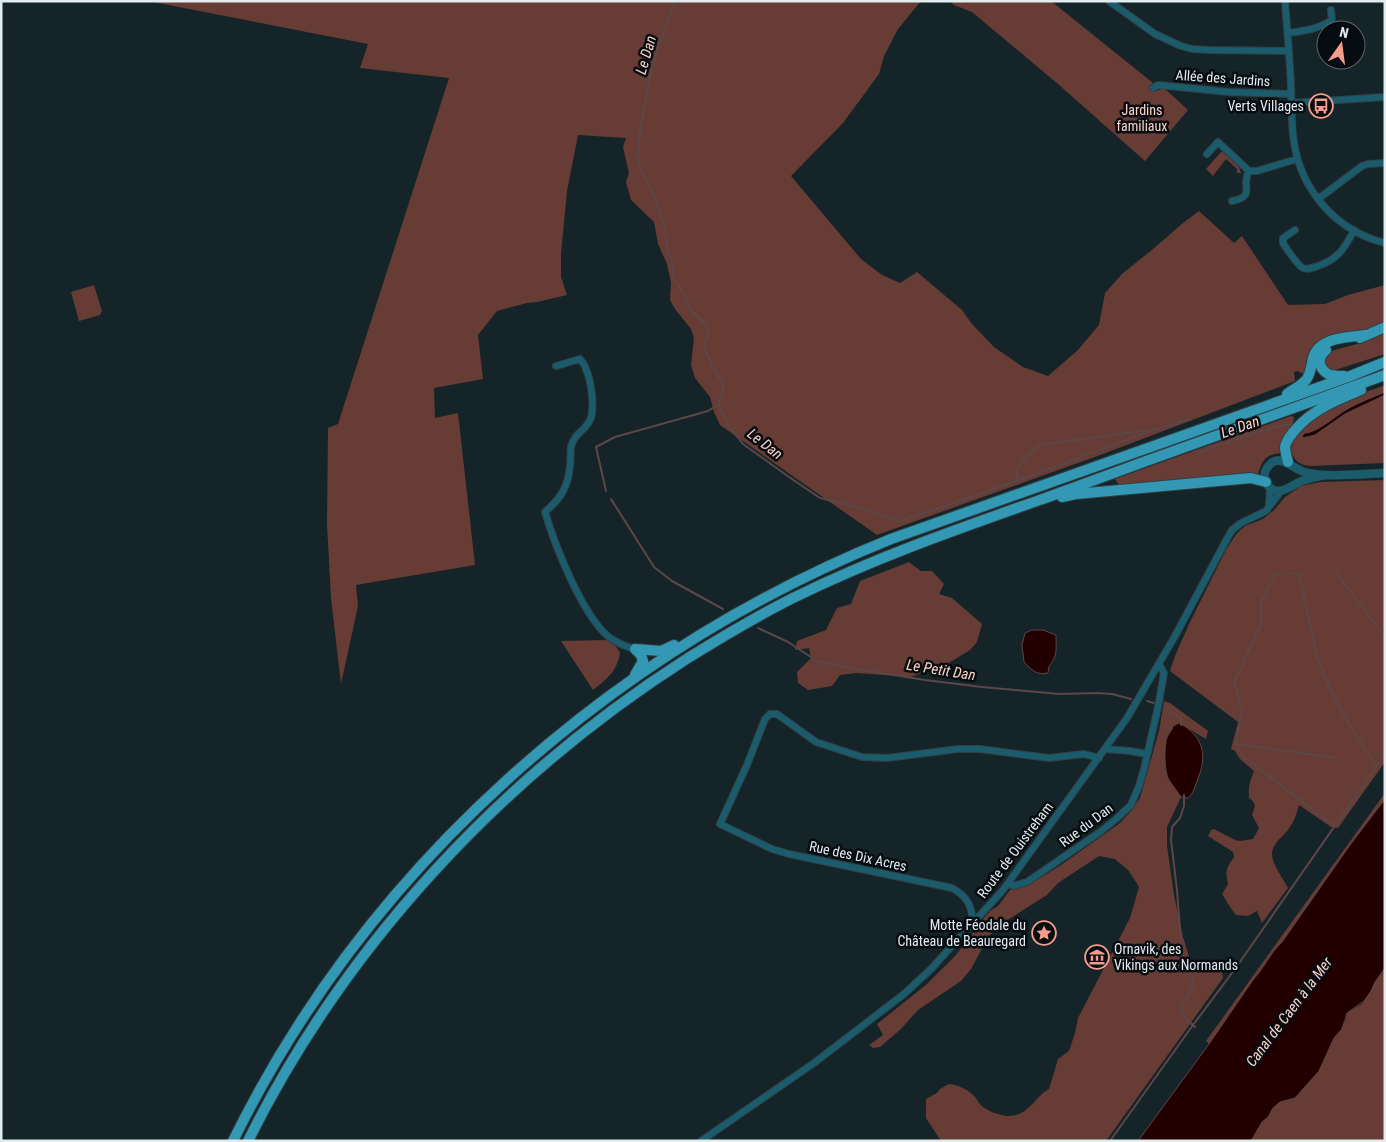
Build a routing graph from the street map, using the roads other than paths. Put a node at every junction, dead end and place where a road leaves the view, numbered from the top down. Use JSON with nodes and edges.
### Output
{"nodes":[{"id":1,"x":1109,"y":1,"type":"edge"},
{"id":2,"x":1285,"y":1,"type":"edge"},
{"id":3,"x":1331,"y":10,"type":"dead end"},
{"id":4,"x":1288,"y":33,"type":"junction"},
{"id":5,"x":1289,"y":51,"type":"junction"},
{"id":6,"x":1153,"y":88,"type":"dead end"},
{"id":7,"x":1291,"y":94,"type":"junction"},
{"id":8,"x":1385,"y":97,"type":"edge"},
{"id":9,"x":1292,"y":103,"type":"junction"},
{"id":10,"x":1207,"y":154,"type":"dead end"},
{"id":11,"x":1297,"y":159,"type":"junction"},
{"id":12,"x":1385,"y":163,"type":"edge"},
{"id":13,"x":1249,"y":171,"type":"junction"},
{"id":14,"x":1318,"y":199,"type":"junction"},
{"id":15,"x":1232,"y":201,"type":"dead end"},
{"id":16,"x":1294,"y":230,"type":"dead end"},
{"id":17,"x":1354,"y":230,"type":"junction"},
{"id":18,"x":1385,"y":243,"type":"edge"},
{"id":19,"x":1385,"y":327,"type":"edge"},
{"id":20,"x":1366,"y":335,"type":"junction"},
{"id":21,"x":1385,"y":362,"type":"edge"},
{"id":22,"x":556,"y":366,"type":"dead end"},
{"id":23,"x":1385,"y":374,"type":"edge"},
{"id":24,"x":1348,"y":377,"type":"junction"},
{"id":25,"x":1385,"y":379,"type":"edge"},
{"id":26,"x":1280,"y":401,"type":"junction"},
{"id":27,"x":1290,"y":465,"type":"junction"},
{"id":28,"x":1385,"y":474,"type":"edge"},
{"id":29,"x":1325,"y":475,"type":"junction"},
{"id":30,"x":1293,"y":484,"type":"junction"},
{"id":31,"x":1268,"y":485,"type":"junction"},
{"id":32,"x":1280,"y":491,"type":"junction"},
{"id":33,"x":1032,"y":503,"type":"junction"},
{"id":34,"x":1269,"y":506,"type":"junction"},
{"id":35,"x":684,"y":645,"type":"junction"},
{"id":36,"x":635,"y":649,"type":"junction"},
{"id":37,"x":1159,"y":664,"type":"junction"},
{"id":38,"x":633,"y":678,"type":"junction"},
{"id":39,"x":1105,"y":749,"type":"junction"},
{"id":40,"x":1147,"y":754,"type":"junction"},
{"id":41,"x":1098,"y":758,"type":"junction"},
{"id":42,"x":1008,"y":883,"type":"junction"},
{"id":43,"x":973,"y":924,"type":"junction"},
{"id":44,"x":233,"y":1141,"type":"edge"},
{"id":45,"x":248,"y":1141,"type":"edge"},
{"id":46,"x":701,"y":1141,"type":"edge"}],
"edges":[{"from":1,"to":5,"type":"street"},
{"from":2,"to":4,"type":"street"},
{"from":3,"to":4,"type":"street"},
{"from":4,"to":5,"type":"street"},
{"from":5,"to":7,"type":"street"},
{"from":6,"to":7,"type":"street","name":"Allée des Jardins"},
{"from":7,"to":9,"type":"street"},
{"from":8,"to":9,"type":"street"},
{"from":9,"to":11,"type":"street"},
{"from":10,"to":13,"type":"street"},
{"from":11,"to":13,"type":"street"},
{"from":11,"to":14,"type":"street"},
{"from":12,"to":14,"type":"street"},
{"from":13,"to":15,"type":"street"},
{"from":14,"to":17,"type":"street"},
{"from":16,"to":17,"type":"street"},
{"from":17,"to":18,"type":"street"},
{"from":19,"to":20,"type":"highway"},
{"from":20,"to":24,"type":"highway"},
{"from":20,"to":26,"type":"highway"},
{"from":21,"to":24,"type":"highway"},
{"from":22,"to":36,"type":"street"},
{"from":23,"to":33,"type":"highway"},
{"from":24,"to":26,"type":"highway"},
{"from":25,"to":27,"type":"highway"},
{"from":26,"to":35,"type":"highway"},
{"from":27,"to":29,"type":"street"},
{"from":27,"to":30,"type":"street"},
{"from":27,"to":31,"type":"street"},
{"from":28,"to":29,"type":"street"},
{"from":29,"to":30,"type":"street"},
{"from":30,"to":32,"type":"street"},
{"from":31,"to":32,"type":"street"},
{"from":31,"to":33,"type":"highway"},
{"from":31,"to":34,"type":"street"},
{"from":32,"to":34,"type":"street","name":"Route de Ouistreham"},
{"from":33,"to":45,"type":"highway"},
{"from":34,"to":37,"type":"street","name":"Route de Ouistreham"},
{"from":35,"to":36,"type":"highway"},
{"from":35,"to":38,"type":"highway"},
{"from":36,"to":38,"type":"highway"},
{"from":37,"to":39,"type":"street","name":"Route de Ouistreham"},
{"from":37,"to":40,"type":"street","name":"Rue du Dan"},
{"from":38,"to":44,"type":"highway"},
{"from":39,"to":40,"type":"street"},
{"from":39,"to":41,"type":"street","name":"Route de Ouistreham"},
{"from":40,"to":42,"type":"street","name":"Rue du Dan"},
{"from":41,"to":42,"type":"street","name":"Route de Ouistreham"},
{"from":41,"to":43,"type":"street","name":"Rue des Dix Acres"},
{"from":42,"to":43,"type":"street","name":"Route de Ouistreham"},
{"from":43,"to":46,"type":"street","name":"Route de Ouistreham"}]}
